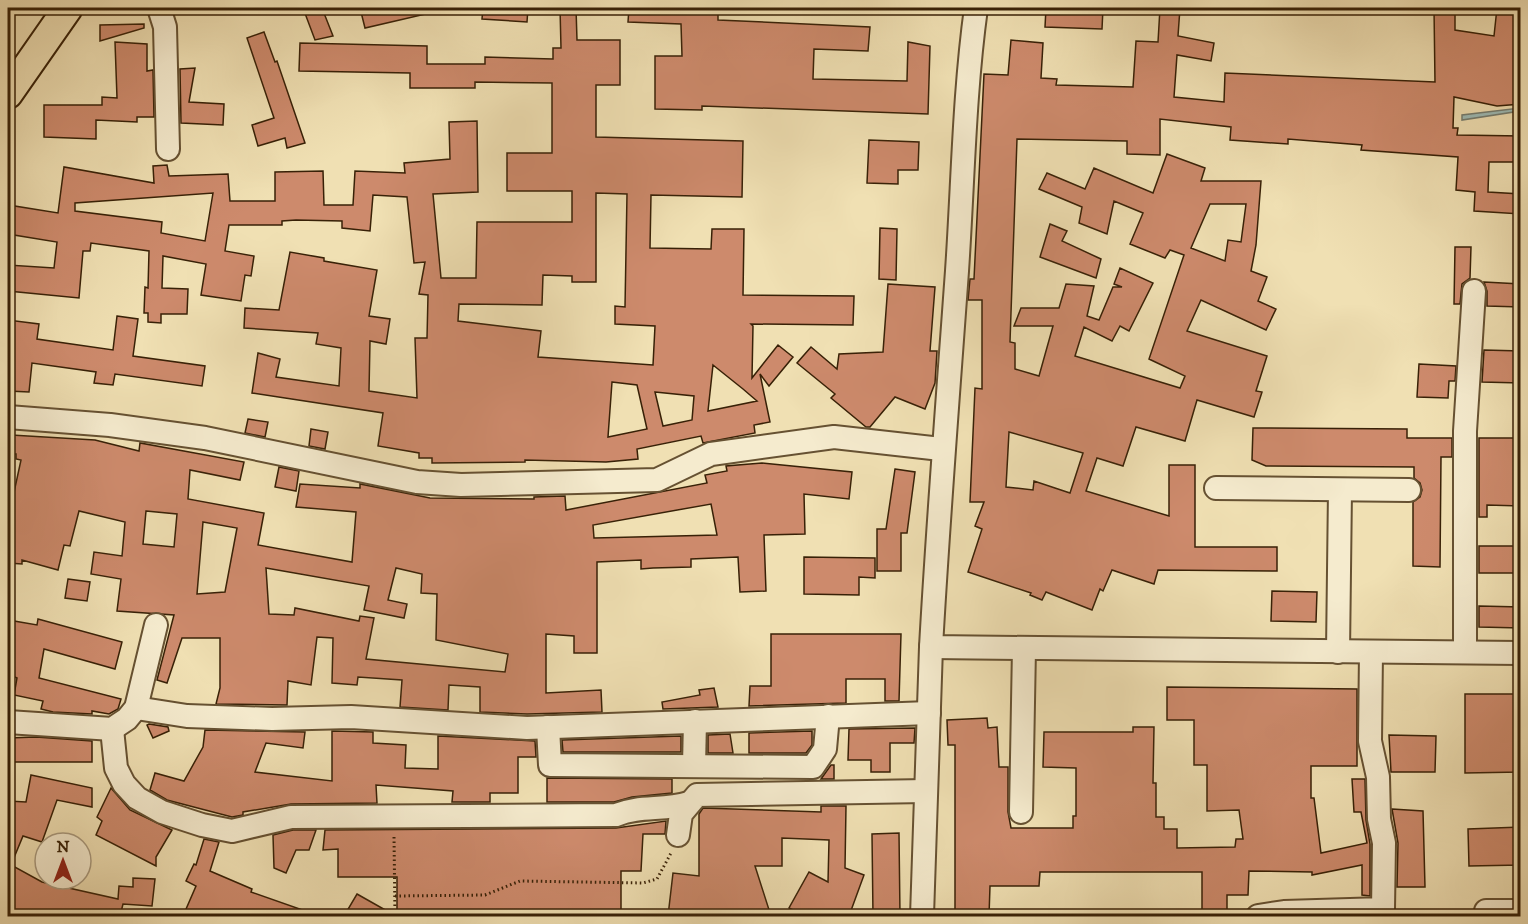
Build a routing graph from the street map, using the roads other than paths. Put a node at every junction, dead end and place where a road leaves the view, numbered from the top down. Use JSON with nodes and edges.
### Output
{"nodes":[{"id":1,"x":68,"y":8,"type":"edge"},
{"id":2,"x":159,"y":8,"type":"edge"},
{"id":3,"x":976,"y":8,"type":"edge"},
{"id":4,"x":8,"y":94,"type":"edge"},
{"id":5,"x":168,"y":149,"type":"dead end"},
{"id":6,"x":1474,"y":291,"type":"dead end"},
{"id":7,"x":8,"y":417,"type":"edge"},
{"id":8,"x":941,"y":449,"type":"junction"},
{"id":9,"x":1216,"y":488,"type":"dead end"},
{"id":10,"x":1340,"y":490,"type":"junction"},
{"id":11,"x":1409,"y":490,"type":"dead end"},
{"id":12,"x":156,"y":625,"type":"dead end"},
{"id":13,"x":931,"y":647,"type":"junction"},
{"id":14,"x":1024,"y":648,"type":"junction"},
{"id":15,"x":1338,"y":652,"type":"junction"},
{"id":16,"x":1371,"y":652,"type":"junction"},
{"id":17,"x":1465,"y":652,"type":"junction"},
{"id":18,"x":1521,"y":652,"type":"edge"},
{"id":19,"x":136,"y":708,"type":"junction"},
{"id":20,"x":929,"y":713,"type":"junction"},
{"id":21,"x":828,"y":716,"type":"junction"},
{"id":22,"x":695,"y":721,"type":"junction"},
{"id":23,"x":8,"y":722,"type":"edge"},
{"id":24,"x":548,"y":727,"type":"junction"},
{"id":25,"x":112,"y":729,"type":"junction"},
{"id":26,"x":694,"y":766,"type":"junction"},
{"id":27,"x":926,"y":791,"type":"junction"},
{"id":28,"x":689,"y":802,"type":"junction"},
{"id":29,"x":1022,"y":812,"type":"dead end"},
{"id":30,"x":678,"y":835,"type":"road end"},
{"id":31,"x":1486,"y":911,"type":"dead end"},
{"id":32,"x":1521,"y":911,"type":"edge"},
{"id":33,"x":922,"y":916,"type":"edge"},
{"id":34,"x":1258,"y":916,"type":"edge"}],
"edges":[{"from":1,"to":4,"type":"main road"},
{"from":2,"to":5,"type":"street"},
{"from":3,"to":8,"type":"street"},
{"from":6,"to":17,"type":"street"},
{"from":7,"to":8,"type":"street"},
{"from":8,"to":13,"type":"street"},
{"from":9,"to":10,"type":"street"},
{"from":10,"to":11,"type":"street"},
{"from":10,"to":15,"type":"street"},
{"from":12,"to":19,"type":"street"},
{"from":13,"to":14,"type":"street"},
{"from":13,"to":20,"type":"street"},
{"from":14,"to":15,"type":"street"},
{"from":14,"to":29,"type":"street"},
{"from":15,"to":16,"type":"street"},
{"from":16,"to":17,"type":"street"},
{"from":16,"to":34,"type":"street"},
{"from":17,"to":18,"type":"street"},
{"from":19,"to":24,"type":"street"},
{"from":19,"to":25,"type":"street"},
{"from":20,"to":21,"type":"street"},
{"from":20,"to":27,"type":"street"},
{"from":21,"to":22,"type":"street"},
{"from":21,"to":26,"type":"street"},
{"from":22,"to":24,"type":"street"},
{"from":22,"to":26,"type":"street"},
{"from":23,"to":25,"type":"street"},
{"from":24,"to":26,"type":"street"},
{"from":25,"to":28,"type":"street"},
{"from":27,"to":28,"type":"street"},
{"from":27,"to":33,"type":"street"},
{"from":28,"to":30,"type":"street"},
{"from":31,"to":32,"type":"street"}]}
